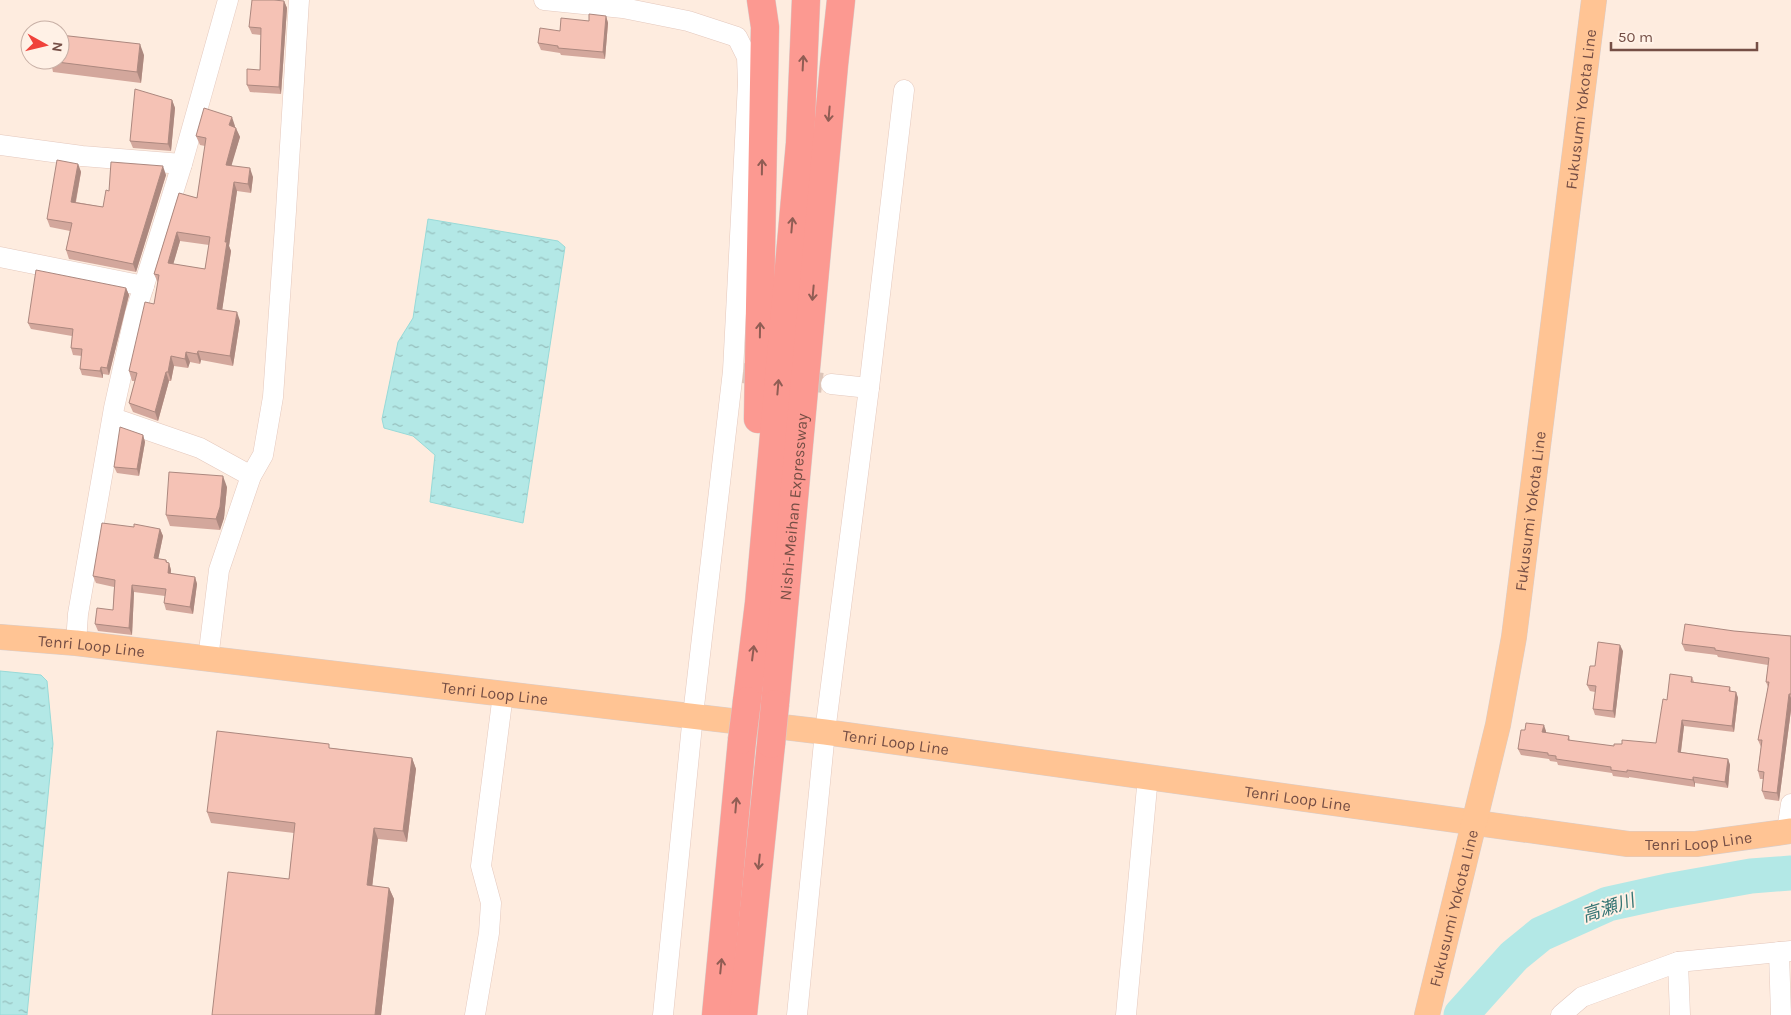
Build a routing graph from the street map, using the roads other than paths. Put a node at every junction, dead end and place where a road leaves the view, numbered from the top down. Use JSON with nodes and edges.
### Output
{"nodes":[{"id":1,"x":228,"y":0,"type":"edge"},
{"id":2,"x":299,"y":0,"type":"edge"},
{"id":3,"x":544,"y":0,"type":"edge"},
{"id":4,"x":761,"y":0,"type":"edge"},
{"id":5,"x":806,"y":0,"type":"edge"},
{"id":6,"x":841,"y":0,"type":"edge"},
{"id":7,"x":1594,"y":0,"type":"edge"},
{"id":8,"x":904,"y":90,"type":"dead end"},
{"id":9,"x":0,"y":146,"type":"edge"},
{"id":10,"x":182,"y":164,"type":"junction"},
{"id":11,"x":0,"y":257,"type":"edge"},
{"id":12,"x":144,"y":286,"type":"junction"},
{"id":13,"x":831,"y":384,"type":"tunnel mouth"},
{"id":14,"x":869,"y":388,"type":"junction"},
{"id":15,"x":113,"y":418,"type":"junction"},
{"id":16,"x":251,"y":476,"type":"junction"},
{"id":17,"x":759,"y":604,"type":"junction"},
{"id":18,"x":0,"y":637,"type":"edge"},
{"id":19,"x":76,"y":643,"type":"junction"},
{"id":20,"x":208,"y":659,"type":"junction"},
{"id":21,"x":503,"y":694,"type":"junction"},
{"id":22,"x":693,"y":715,"type":"junction"},
{"id":23,"x":825,"y":732,"type":"junction"},
{"id":24,"x":1148,"y":776,"type":"junction"},
{"id":25,"x":1791,"y":804,"type":"edge"},
{"id":26,"x":1475,"y":823,"type":"junction"},
{"id":27,"x":1789,"y":831,"type":"edge"},
{"id":28,"x":1785,"y":952,"type":"edge"},
{"id":29,"x":1678,"y":962,"type":"junction"},
{"id":30,"x":475,"y":1015,"type":"edge"},
{"id":31,"x":663,"y":1015,"type":"edge"},
{"id":32,"x":716,"y":1015,"type":"edge"},
{"id":33,"x":743,"y":1015,"type":"edge"},
{"id":34,"x":797,"y":1015,"type":"edge"},
{"id":35,"x":1126,"y":1015,"type":"edge"},
{"id":36,"x":1427,"y":1015,"type":"edge"},
{"id":37,"x":1561,"y":1015,"type":"edge"},
{"id":38,"x":1680,"y":1015,"type":"edge"},
{"id":39,"x":1781,"y":1015,"type":"edge"}],
"edges":[{"from":1,"to":10,"type":"street"},
{"from":2,"to":16,"type":"street"},
{"from":3,"to":22,"type":"street"},
{"from":17,"to":4,"type":"highway","one_way":true},
{"from":17,"to":5,"type":"highway","name":"Nishi-Meihan Expressway","one_way":true},
{"from":6,"to":33,"type":"highway","name":"Nishi-Meihan Expressway","one_way":true,"bridge":true},
{"from":7,"to":26,"type":"main road","name":"Fukusumi Yokota Line"},
{"from":8,"to":14,"type":"street"},
{"from":9,"to":10,"type":"street"},
{"from":10,"to":12,"type":"street"},
{"from":11,"to":12,"type":"street"},
{"from":12,"to":15,"type":"street"},
{"from":13,"to":14,"type":"street"},
{"from":14,"to":23,"type":"street"},
{"from":15,"to":16,"type":"street"},
{"from":15,"to":19,"type":"street"},
{"from":16,"to":20,"type":"street"},
{"from":32,"to":17,"type":"highway","name":"Nishi-Meihan Expressway","one_way":true,"bridge":true},
{"from":18,"to":19,"type":"main road","name":"Tenri Loop Line"},
{"from":19,"to":20,"type":"main road","name":"Tenri Loop Line"},
{"from":20,"to":21,"type":"main road","name":"Tenri Loop Line"},
{"from":21,"to":22,"type":"main road","name":"Tenri Loop Line"},
{"from":21,"to":30,"type":"street"},
{"from":22,"to":23,"type":"main road","name":"Tenri Loop Line"},
{"from":22,"to":31,"type":"street"},
{"from":23,"to":24,"type":"main road","name":"Tenri Loop Line"},
{"from":23,"to":34,"type":"street"},
{"from":24,"to":26,"type":"main road","name":"Tenri Loop Line"},
{"from":24,"to":35,"type":"street"},
{"from":25,"to":27,"type":"street"},
{"from":26,"to":27,"type":"main road","name":"Tenri Loop Line"},
{"from":26,"to":36,"type":"main road","name":"Fukusumi Yokota Line"},
{"from":28,"to":29,"type":"street"},
{"from":28,"to":39,"type":"street"},
{"from":29,"to":37,"type":"street"},
{"from":29,"to":38,"type":"street"}]}
